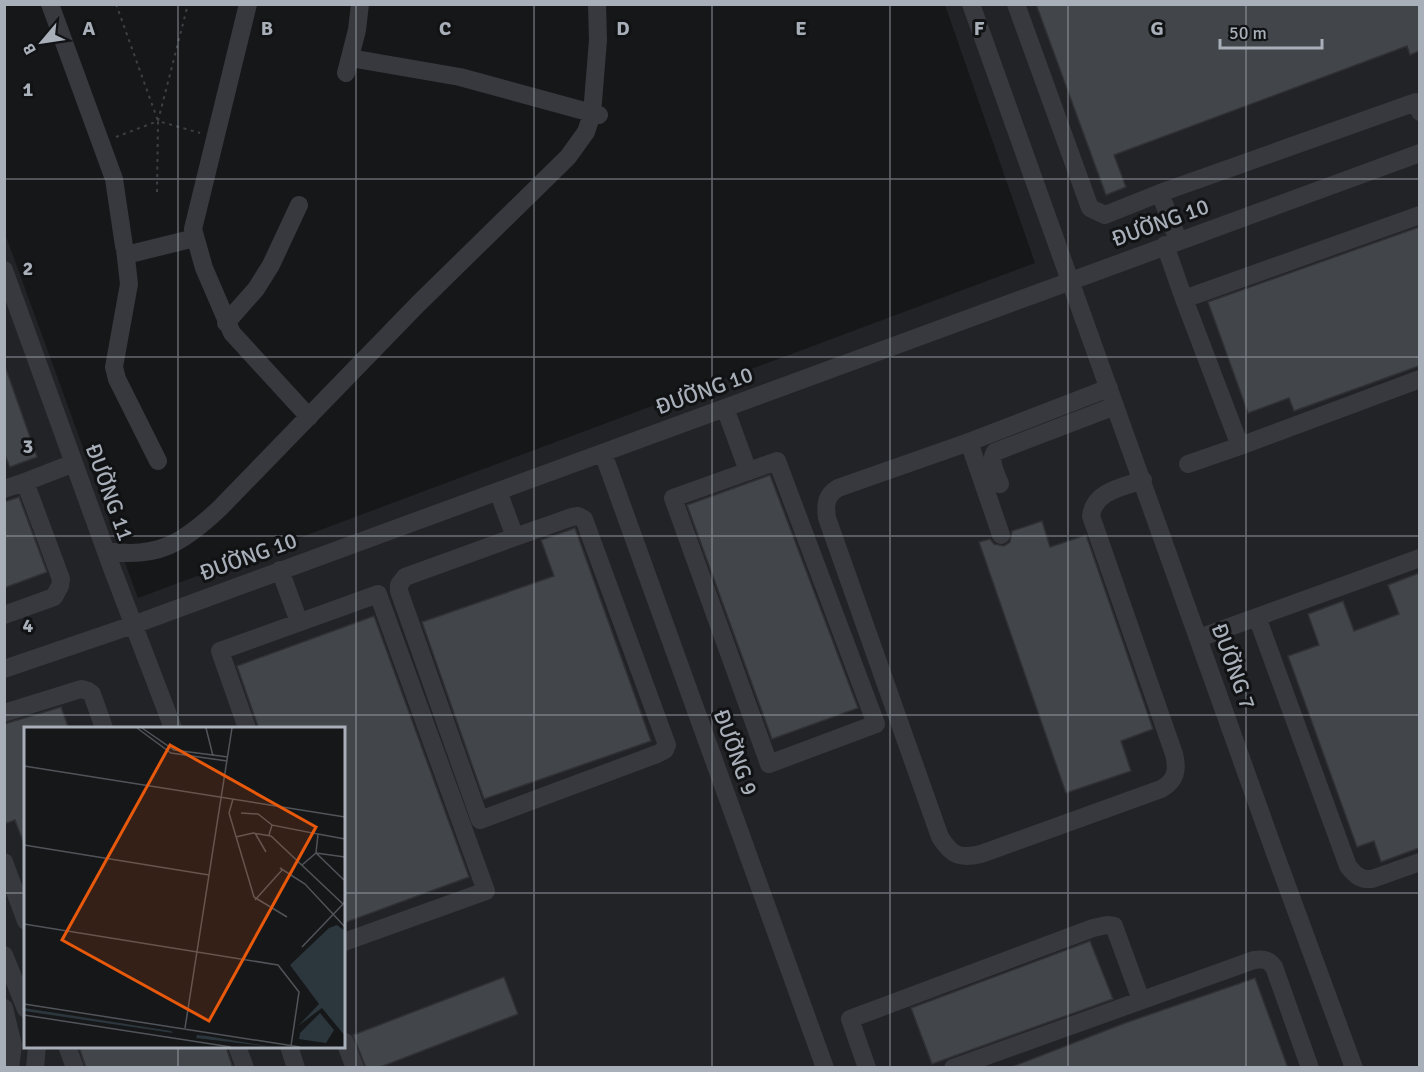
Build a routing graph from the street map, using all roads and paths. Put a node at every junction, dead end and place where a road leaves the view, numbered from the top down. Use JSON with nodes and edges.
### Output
{"nodes":[{"id":1,"x":50,"y":4,"type":"edge"},
{"id":2,"x":116,"y":4,"type":"edge"},
{"id":3,"x":188,"y":4,"type":"edge"},
{"id":4,"x":248,"y":4,"type":"edge"},
{"id":5,"x":360,"y":4,"type":"edge"},
{"id":6,"x":597,"y":4,"type":"edge"},
{"id":7,"x":971,"y":4,"type":"edge"},
{"id":8,"x":1016,"y":4,"type":"edge"},
{"id":9,"x":1418,"y":105,"type":"edge"},
{"id":10,"x":596,"y":115,"type":"junction"},
{"id":11,"x":158,"y":121,"type":"junction"},
{"id":12,"x":201,"y":134,"type":"dead end"},
{"id":13,"x":113,"y":138,"type":"dead end"},
{"id":14,"x":1419,"y":153,"type":"edge"},
{"id":15,"x":157,"y":192,"type":"dead end"},
{"id":16,"x":1160,"y":193,"type":"junction"},
{"id":17,"x":300,"y":205,"type":"dead end"},
{"id":18,"x":1419,"y":215,"type":"edge"},
{"id":19,"x":195,"y":238,"type":"junction"},
{"id":20,"x":1172,"y":243,"type":"junction"},
{"id":21,"x":125,"y":249,"type":"junction"},
{"id":22,"x":4,"y":270,"type":"edge"},
{"id":23,"x":1070,"y":280,"type":"junction"},
{"id":24,"x":1184,"y":299,"type":"junction"},
{"id":25,"x":226,"y":323,"type":"junction"},
{"id":26,"x":1419,"y":379,"type":"edge"},
{"id":27,"x":1109,"y":388,"type":"junction"},
{"id":28,"x":1115,"y":406,"type":"junction"},
{"id":29,"x":725,"y":408,"type":"junction"},
{"id":30,"x":309,"y":417,"type":"junction"},
{"id":31,"x":969,"y":442,"type":"junction"},
{"id":32,"x":1240,"y":446,"type":"junction"},
{"id":33,"x":603,"y":453,"type":"junction"},
{"id":34,"x":158,"y":461,"type":"dead end"},
{"id":35,"x":74,"y":463,"type":"junction"},
{"id":36,"x":1188,"y":464,"type":"dead end"},
{"id":37,"x":748,"y":471,"type":"junction"},
{"id":38,"x":1143,"y":480,"type":"junction"},
{"id":39,"x":26,"y":482,"type":"junction"},
{"id":40,"x":1000,"y":484,"type":"dead end"},
{"id":41,"x":4,"y":489,"type":"edge"},
{"id":42,"x":498,"y":490,"type":"junction"},
{"id":43,"x":1001,"y":535,"type":"dead end"},
{"id":44,"x":516,"y":537,"type":"junction"},
{"id":45,"x":105,"y":550,"type":"junction"},
{"id":46,"x":1419,"y":558,"type":"edge"},
{"id":47,"x":280,"y":570,"type":"junction"},
{"id":48,"x":4,"y":615,"type":"edge"},
{"id":49,"x":1257,"y":617,"type":"junction"},
{"id":50,"x":299,"y":622,"type":"junction"},
{"id":51,"x":133,"y":625,"type":"junction"},
{"id":52,"x":1199,"y":638,"type":"junction"},
{"id":53,"x":4,"y":669,"type":"edge"},
{"id":54,"x":4,"y":713,"type":"edge"},
{"id":55,"x":103,"y":727,"type":"edge"},
{"id":56,"x":172,"y":727,"type":"edge"},
{"id":57,"x":246,"y":727,"type":"edge"},
{"id":58,"x":4,"y":862,"type":"edge"},
{"id":59,"x":1419,"y":862,"type":"edge"},
{"id":60,"x":24,"y":916,"type":"edge"},
{"id":61,"x":345,"y":942,"type":"edge"},
{"id":62,"x":4,"y":956,"type":"edge"},
{"id":63,"x":1141,"y":1000,"type":"junction"},
{"id":64,"x":24,"y":1004,"type":"edge"},
{"id":65,"x":4,"y":1008,"type":"edge"},
{"id":66,"x":345,"y":1042,"type":"dead end"},
{"id":67,"x":36,"y":1048,"type":"edge"},
{"id":68,"x":68,"y":1048,"type":"edge"},
{"id":69,"x":237,"y":1048,"type":"edge"},
{"id":70,"x":288,"y":1048,"type":"edge"},
{"id":71,"x":10,"y":1068,"type":"edge"},
{"id":72,"x":35,"y":1068,"type":"edge"},
{"id":73,"x":75,"y":1068,"type":"edge"},
{"id":74,"x":245,"y":1068,"type":"edge"},
{"id":75,"x":296,"y":1068,"type":"edge"},
{"id":76,"x":355,"y":1068,"type":"edge"},
{"id":77,"x":825,"y":1068,"type":"edge"},
{"id":78,"x":867,"y":1068,"type":"edge"},
{"id":79,"x":953,"y":1068,"type":"edge"},
{"id":80,"x":1310,"y":1068,"type":"edge"},
{"id":81,"x":1354,"y":1068,"type":"edge"}],
"edges":[{"from":1,"to":21,"type":"street"},
{"from":2,"to":11,"type":"path"},
{"from":3,"to":11,"type":"path"},
{"from":4,"to":19,"type":"street"},
{"from":5,"to":10,"type":"street"},
{"from":6,"to":10,"type":"street"},
{"from":7,"to":23,"type":"street","name":"ĐƯỜNG 7"},
{"from":8,"to":16,"type":"street"},
{"from":9,"to":16,"type":"street"},
{"from":10,"to":30,"type":"street"},
{"from":11,"to":12,"type":"path"},
{"from":11,"to":13,"type":"path"},
{"from":11,"to":15,"type":"path"},
{"from":14,"to":20,"type":"street","name":"ĐƯỜNG 10"},
{"from":16,"to":20,"type":"street"},
{"from":17,"to":25,"type":"street"},
{"from":18,"to":24,"type":"street"},
{"from":19,"to":21,"type":"street"},
{"from":19,"to":25,"type":"street"},
{"from":20,"to":23,"type":"street","name":"ĐƯỜNG 10"},
{"from":20,"to":24,"type":"street"},
{"from":21,"to":34,"type":"street"},
{"from":22,"to":35,"type":"street","name":"ĐƯỜNG 11"},
{"from":23,"to":27,"type":"street","name":"ĐƯỜNG 7"},
{"from":23,"to":29,"type":"street","name":"ĐƯỜNG 10"},
{"from":24,"to":32,"type":"street"},
{"from":25,"to":30,"type":"street"},
{"from":26,"to":32,"type":"street"},
{"from":27,"to":28,"type":"street","name":"ĐƯỜNG 7"},
{"from":27,"to":31,"type":"street"},
{"from":28,"to":38,"type":"street","name":"ĐƯỜNG 7"},
{"from":28,"to":40,"type":"street"},
{"from":29,"to":33,"type":"street","name":"ĐƯỜNG 10"},
{"from":29,"to":37,"type":"street"},
{"from":30,"to":45,"type":"street"},
{"from":31,"to":38,"type":"street"},
{"from":31,"to":43,"type":"street"},
{"from":32,"to":36,"type":"street"},
{"from":33,"to":42,"type":"street","name":"ĐƯỜNG 10"},
{"from":33,"to":77,"type":"street","name":"ĐƯỜNG 9"},
{"from":35,"to":39,"type":"street"},
{"from":35,"to":45,"type":"street","name":"ĐƯỜNG 11"},
{"from":37,"to":37,"type":"street"},
{"from":38,"to":52,"type":"street","name":"ĐƯỜNG 7"},
{"from":39,"to":41,"type":"street"},
{"from":39,"to":48,"type":"street"},
{"from":42,"to":44,"type":"street"},
{"from":42,"to":47,"type":"street","name":"ĐƯỜNG 10"},
{"from":44,"to":44,"type":"street"},
{"from":45,"to":51,"type":"street","name":"ĐƯỜNG 11"},
{"from":46,"to":49,"type":"street"},
{"from":47,"to":50,"type":"street"},
{"from":47,"to":51,"type":"street","name":"ĐƯỜNG 10"},
{"from":49,"to":52,"type":"street"},
{"from":49,"to":59,"type":"street"},
{"from":50,"to":57,"type":"street"},
{"from":50,"to":61,"type":"street"},
{"from":51,"to":53,"type":"street","name":"ĐƯỜNG 10"},
{"from":51,"to":56,"type":"street","name":"ĐƯỜNG 11"},
{"from":52,"to":81,"type":"street","name":"ĐƯỜNG 7"},
{"from":54,"to":55,"type":"street"},
{"from":58,"to":60,"type":"street"},
{"from":62,"to":64,"type":"street"},
{"from":63,"to":78,"type":"street"},
{"from":63,"to":79,"type":"street"},
{"from":63,"to":80,"type":"street"},
{"from":65,"to":71,"type":"street"},
{"from":66,"to":76,"type":"street"},
{"from":67,"to":72,"type":"street"},
{"from":68,"to":73,"type":"street"},
{"from":69,"to":74,"type":"street"},
{"from":70,"to":75,"type":"street"}]}
